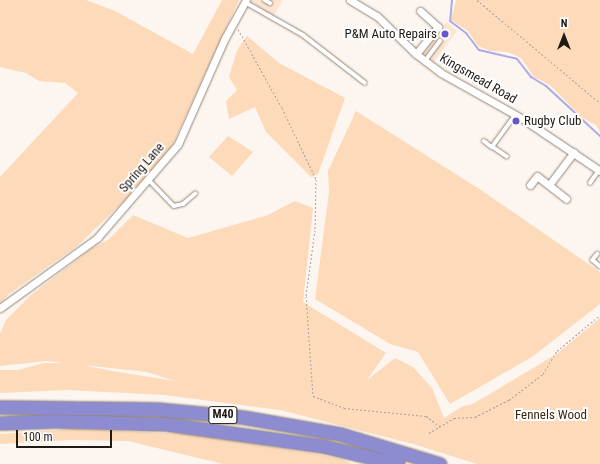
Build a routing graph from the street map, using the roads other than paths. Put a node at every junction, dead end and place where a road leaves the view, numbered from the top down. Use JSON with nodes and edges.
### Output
{"nodes":[{"id":1,"x":265,"y":0,"type":"edge"},
{"id":2,"x":350,"y":0,"type":"edge"},
{"id":3,"x":244,"y":1,"type":"edge"},
{"id":4,"x":270,"y":3,"type":"dead end"},
{"id":5,"x":420,"y":11,"type":"dead end"},
{"id":6,"x":440,"y":41,"type":"dead end"},
{"id":7,"x":416,"y":54,"type":"junction"},
{"id":8,"x":424,"y":60,"type":"junction"},
{"id":9,"x":365,"y":83,"type":"dead end"},
{"id":10,"x":515,"y":115,"type":"junction"},
{"id":11,"x":484,"y":141,"type":"dead end"},
{"id":12,"x":492,"y":147,"type":"junction"},
{"id":13,"x":574,"y":152,"type":"junction"},
{"id":14,"x":506,"y":158,"type":"dead end"},
{"id":15,"x":599,"y":171,"type":"edge"},
{"id":16,"x":148,"y":179,"type":"junction"},
{"id":17,"x":590,"y":183,"type":"dead end"},
{"id":18,"x":549,"y":185,"type":"junction"},
{"id":19,"x":530,"y":186,"type":"dead end"},
{"id":20,"x":195,"y":194,"type":"dead end"},
{"id":21,"x":566,"y":199,"type":"dead end"},
{"id":22,"x":598,"y":254,"type":"dead end"},
{"id":23,"x":600,"y":266,"type":"edge"},
{"id":24,"x":0,"y":308,"type":"edge"},
{"id":25,"x":0,"y":407,"type":"edge"},
{"id":26,"x":0,"y":423,"type":"edge"},
{"id":27,"x":398,"y":464,"type":"edge"},
{"id":28,"x":440,"y":464,"type":"edge"}],
"edges":[{"from":1,"to":4,"type":"lane"},
{"from":2,"to":7,"type":"street","name":"Kingsmead Road"},
{"from":3,"to":9,"type":"lane"},
{"from":3,"to":16,"type":"street","name":"Spring Lane"},
{"from":5,"to":7,"type":"street"},
{"from":6,"to":8,"type":"lane"},
{"from":7,"to":8,"type":"street","name":"Kingsmead Road"},
{"from":8,"to":10,"type":"street","name":"Kingsmead Road"},
{"from":10,"to":12,"type":"lane"},
{"from":10,"to":13,"type":"street","name":"Kingsmead Road"},
{"from":11,"to":12,"type":"lane"},
{"from":12,"to":14,"type":"lane"},
{"from":13,"to":15,"type":"street","name":"Kingsmead Road"},
{"from":13,"to":18,"type":"street"},
{"from":15,"to":17,"type":"lane"},
{"from":16,"to":20,"type":"lane"},
{"from":16,"to":24,"type":"street","name":"Spring Lane"},
{"from":18,"to":19,"type":"street"},
{"from":18,"to":21,"type":"street"},
{"from":22,"to":23,"type":"lane"},
{"from":25,"to":28,"type":"highway","number":"M40"},
{"from":26,"to":27,"type":"highway","number":"M40"}]}
